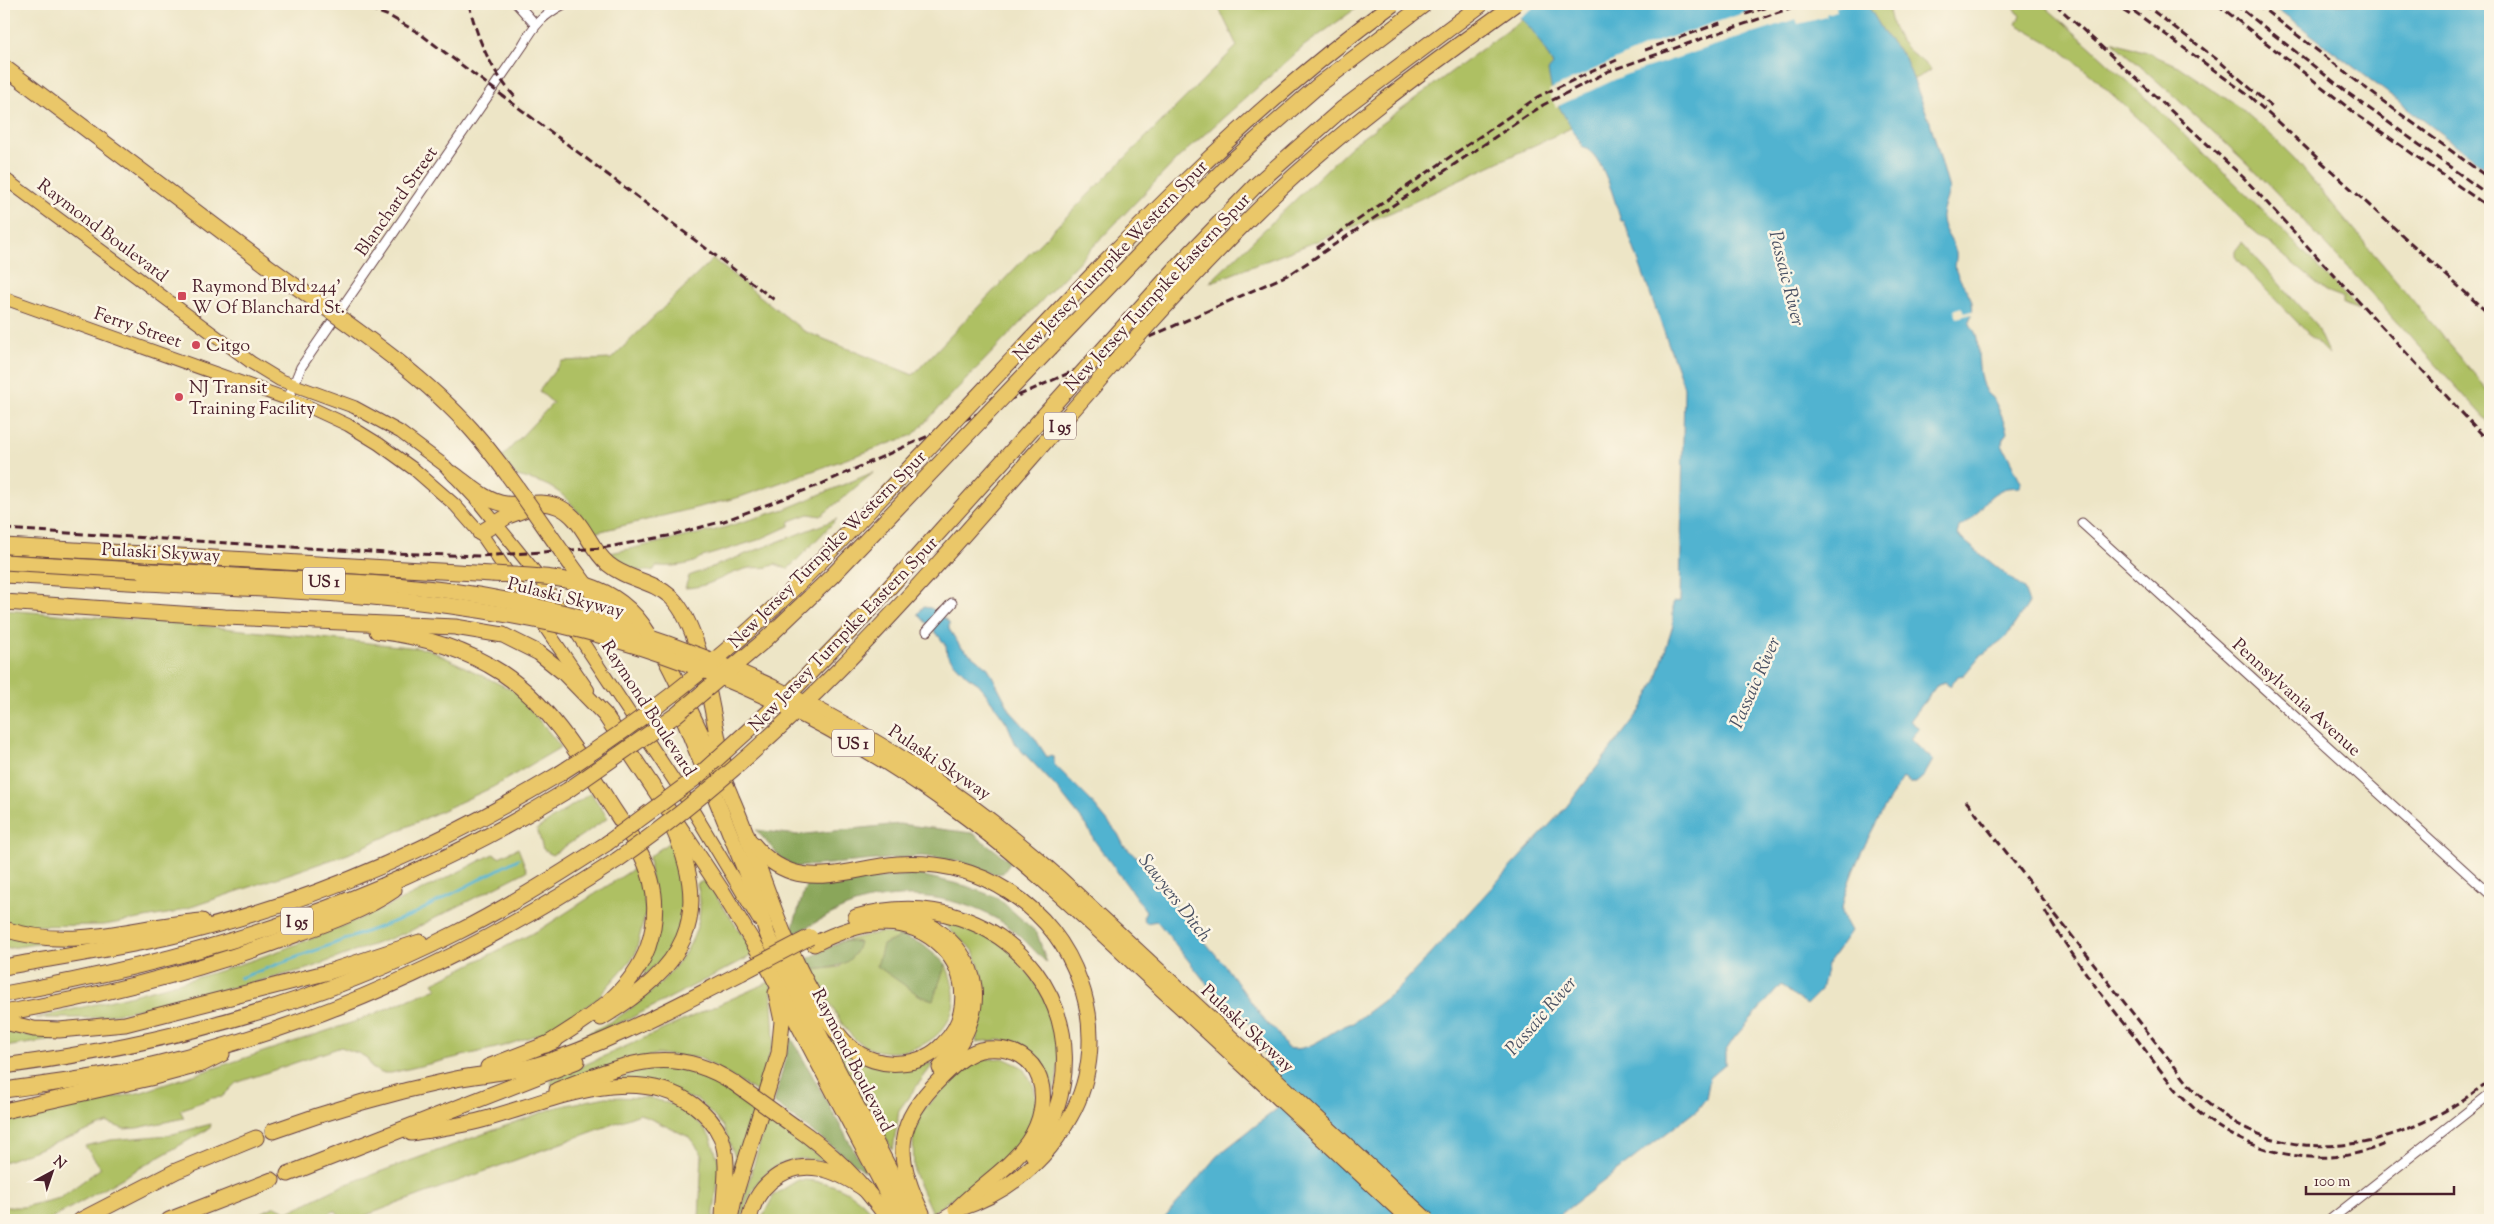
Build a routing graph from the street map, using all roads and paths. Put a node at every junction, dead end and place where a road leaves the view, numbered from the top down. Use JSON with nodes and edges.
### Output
{"nodes":[{"id":1,"x":516,"y":4,"type":"edge"},
{"id":2,"x":564,"y":4,"type":"edge"},
{"id":3,"x":1393,"y":4,"type":"edge"},
{"id":4,"x":1425,"y":4,"type":"edge"},
{"id":5,"x":1482,"y":4,"type":"edge"},
{"id":6,"x":1514,"y":4,"type":"edge"},
{"id":7,"x":535,"y":24,"type":"junction"},
{"id":8,"x":4,"y":67,"type":"edge"},
{"id":9,"x":4,"y":178,"type":"edge"},
{"id":10,"x":4,"y":298,"type":"edge"},
{"id":11,"x":294,"y":385,"type":"junction"},
{"id":12,"x":288,"y":399,"type":"junction"},
{"id":13,"x":454,"y":474,"type":"junction"},
{"id":14,"x":542,"y":503,"type":"junction"},
{"id":15,"x":497,"y":523,"type":"junction"},
{"id":16,"x":2082,"y":523,"type":"dead end"},
{"id":17,"x":480,"y":534,"type":"junction"},
{"id":18,"x":4,"y":546,"type":"edge"},
{"id":19,"x":4,"y":562,"type":"edge"},
{"id":20,"x":4,"y":575,"type":"edge"},
{"id":21,"x":4,"y":581,"type":"edge"},
{"id":22,"x":145,"y":582,"type":"junction"},
{"id":23,"x":4,"y":602,"type":"edge"},
{"id":24,"x":952,"y":603,"type":"dead end"},
{"id":25,"x":225,"y":617,"type":"junction"},
{"id":26,"x":927,"y":631,"type":"dead end"},
{"id":27,"x":644,"y":634,"type":"junction"},
{"id":28,"x":604,"y":715,"type":"junction"},
{"id":29,"x":656,"y":791,"type":"junction"},
{"id":30,"x":732,"y":799,"type":"junction"},
{"id":31,"x":747,"y":838,"type":"junction"},
{"id":32,"x":425,"y":869,"type":"junction"},
{"id":33,"x":2490,"y":894,"type":"edge"},
{"id":34,"x":885,"y":911,"type":"junction"},
{"id":35,"x":233,"y":919,"type":"junction"},
{"id":36,"x":4,"y":929,"type":"edge"},
{"id":37,"x":456,"y":933,"type":"junction"},
{"id":38,"x":768,"y":936,"type":"junction"},
{"id":39,"x":812,"y":941,"type":"junction"},
{"id":40,"x":4,"y":966,"type":"edge"},
{"id":41,"x":768,"y":967,"type":"junction"},
{"id":42,"x":743,"y":977,"type":"junction"},
{"id":43,"x":4,"y":994,"type":"edge"},
{"id":44,"x":4,"y":1012,"type":"edge"},
{"id":45,"x":4,"y":1022,"type":"edge"},
{"id":46,"x":259,"y":1036,"type":"junction"},
{"id":47,"x":546,"y":1045,"type":"junction"},
{"id":48,"x":4,"y":1066,"type":"edge"},
{"id":49,"x":454,"y":1079,"type":"junction"},
{"id":50,"x":4,"y":1090,"type":"edge"},
{"id":51,"x":923,"y":1095,"type":"junction"},
{"id":52,"x":2489,"y":1097,"type":"edge"},
{"id":53,"x":517,"y":1108,"type":"junction"},
{"id":54,"x":4,"y":1111,"type":"edge"},
{"id":55,"x":273,"y":1131,"type":"dead end"},
{"id":56,"x":256,"y":1138,"type":"dead end"},
{"id":57,"x":385,"y":1138,"type":"junction"},
{"id":58,"x":288,"y":1174,"type":"dead end"},
{"id":59,"x":272,"y":1180,"type":"dead end"},
{"id":60,"x":1014,"y":1180,"type":"junction"},
{"id":61,"x":866,"y":1190,"type":"junction"},
{"id":62,"x":895,"y":1197,"type":"junction"},
{"id":63,"x":956,"y":1210,"type":"junction"},
{"id":64,"x":80,"y":1220,"type":"edge"},
{"id":65,"x":169,"y":1220,"type":"edge"},
{"id":66,"x":723,"y":1220,"type":"edge"},
{"id":67,"x":730,"y":1220,"type":"edge"},
{"id":68,"x":749,"y":1220,"type":"edge"},
{"id":69,"x":889,"y":1220,"type":"edge"},
{"id":70,"x":901,"y":1220,"type":"edge"},
{"id":71,"x":916,"y":1220,"type":"edge"},
{"id":72,"x":926,"y":1220,"type":"edge"},
{"id":73,"x":939,"y":1220,"type":"edge"},
{"id":74,"x":1410,"y":1220,"type":"edge"},
{"id":75,"x":1427,"y":1220,"type":"edge"},
{"id":76,"x":2330,"y":1220,"type":"edge"}],
"edges":[{"from":1,"to":7,"type":"street"},
{"from":2,"to":7,"type":"street","name":"Blanchard Street"},
{"from":3,"to":35,"type":"highway","name":"New Jersey Turnpike Western Spur","number":"I 95","bridge":true},
{"from":4,"to":32,"type":"highway","name":"New Jersey Turnpike Western Spur","number":"I 95","bridge":true},
{"from":5,"to":37,"type":"highway","name":"New Jersey Turnpike Eastern Spur","number":"I 95","bridge":true},
{"from":6,"to":46,"type":"highway","name":"New Jersey Turnpike Eastern Spur","number":"I 95","bridge":true},
{"from":7,"to":11,"type":"street","name":"Blanchard Street"},
{"from":8,"to":27,"type":"highway","bridge":true},
{"from":9,"to":11,"type":"main road","name":"Raymond Boulevard"},
{"from":10,"to":12,"type":"main road","name":"Ferry Street"},
{"from":11,"to":12,"type":"street","name":"Blanchard Street"},
{"from":11,"to":13,"type":"main road","name":"Raymond Boulevard"},
{"from":12,"to":17,"type":"main road","name":"Raymond Boulevard"},
{"from":13,"to":14,"type":"highway"},
{"from":13,"to":15,"type":"main road","name":"Raymond Boulevard"},
{"from":14,"to":15,"type":"highway"},
{"from":14,"to":30,"type":"highway"},
{"from":15,"to":17,"type":"highway"},
{"from":15,"to":38,"type":"main road","name":"Raymond Boulevard"},
{"from":16,"to":33,"type":"street","name":"Pennsylvania Avenue"},
{"from":17,"to":28,"type":"main road","name":"Raymond Boulevard"},
{"from":18,"to":27,"type":"highway","bridge":true},
{"from":19,"to":27,"type":"highway","name":"Pulaski Skyway","number":"US 1","bridge":true},
{"from":20,"to":22,"type":"highway"},
{"from":21,"to":22,"type":"highway","number":"US 1"},
{"from":22,"to":74,"type":"highway","name":"Pulaski Skyway","number":"US 1","bridge":true},
{"from":23,"to":25,"type":"highway"},
{"from":24,"to":26,"type":"street"},
{"from":25,"to":28,"type":"highway"},
{"from":25,"to":47,"type":"highway"},
{"from":27,"to":30,"type":"highway"},
{"from":27,"to":38,"type":"highway"},
{"from":27,"to":75,"type":"highway","name":"Pulaski Skyway","number":"US 1","bridge":true},
{"from":28,"to":29,"type":"highway","name":"Raymond Boulevard"},
{"from":29,"to":41,"type":"highway","name":"Raymond Boulevard"},
{"from":29,"to":47,"type":"highway"},
{"from":30,"to":31,"type":"highway"},
{"from":31,"to":39,"type":"highway"},
{"from":31,"to":60,"type":"highway"},
{"from":32,"to":43,"type":"highway","name":"New Jersey Turnpike Western Spur","number":"I 95"},
{"from":32,"to":44,"type":"highway"},
{"from":34,"to":39,"type":"highway"},
{"from":34,"to":51,"type":"highway"},
{"from":34,"to":60,"type":"highway"},
{"from":35,"to":36,"type":"highway"},
{"from":35,"to":40,"type":"highway","name":"New Jersey Turnpike Western Spur","number":"I 95"},
{"from":37,"to":45,"type":"highway"},
{"from":37,"to":48,"type":"highway","name":"New Jersey Turnpike Eastern Spur","number":"I 95"},
{"from":38,"to":62,"type":"highway","name":"Raymond Boulevard"},
{"from":39,"to":42,"type":"highway"},
{"from":41,"to":62,"type":"highway","name":"Raymond Boulevard"},
{"from":41,"to":67,"type":"highway"},
{"from":42,"to":49,"type":"highway"},
{"from":42,"to":57,"type":"highway"},
{"from":46,"to":50,"type":"highway","name":"New Jersey Turnpike Eastern Spur","number":"I 95"},
{"from":46,"to":54,"type":"highway"},
{"from":47,"to":49,"type":"highway"},
{"from":49,"to":55,"type":"highway"},
{"from":51,"to":62,"type":"highway"},
{"from":51,"to":63,"type":"highway"},
{"from":52,"to":76,"type":"street"},
{"from":53,"to":57,"type":"highway"},
{"from":53,"to":61,"type":"highway","bridge":true},
{"from":53,"to":66,"type":"highway"},
{"from":56,"to":64,"type":"highway"},
{"from":57,"to":58,"type":"highway"},
{"from":59,"to":65,"type":"highway"},
{"from":60,"to":63,"type":"highway"},
{"from":61,"to":62,"type":"highway"},
{"from":61,"to":68,"type":"highway"},
{"from":62,"to":69,"type":"highway"},
{"from":62,"to":70,"type":"highway"},
{"from":62,"to":71,"type":"highway"},
{"from":62,"to":72,"type":"highway"},
{"from":63,"to":73,"type":"main road"}]}
